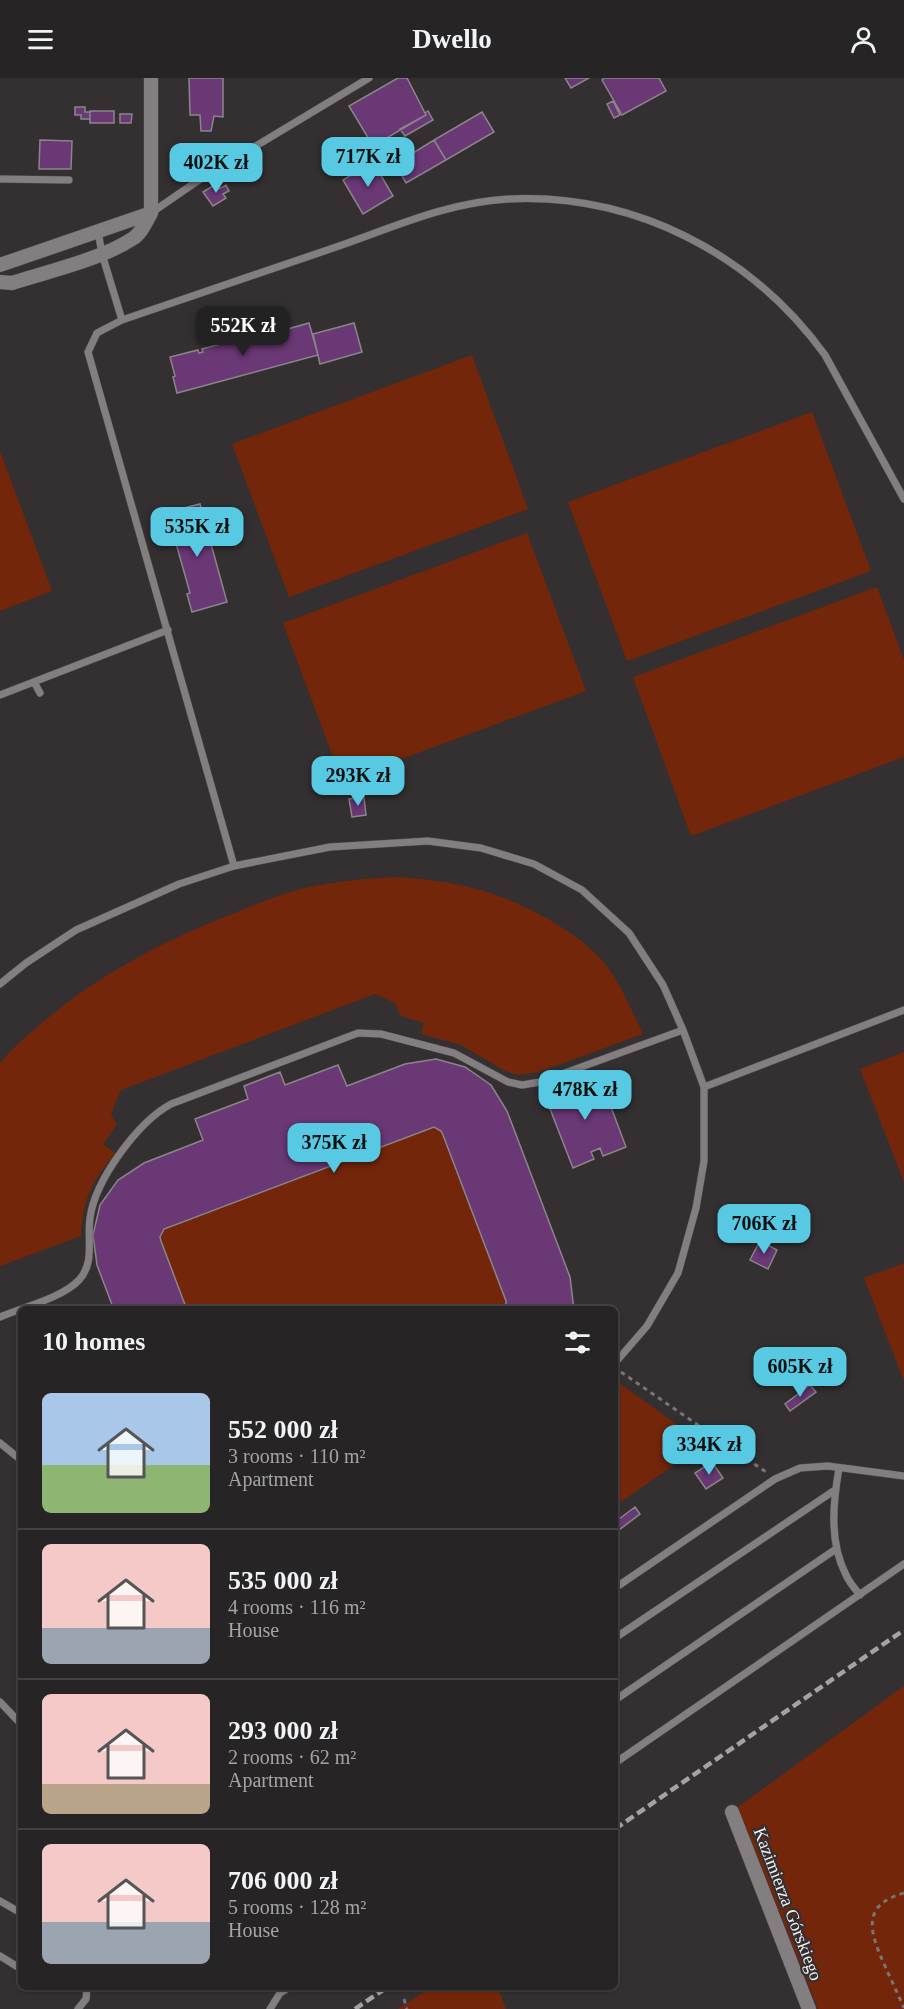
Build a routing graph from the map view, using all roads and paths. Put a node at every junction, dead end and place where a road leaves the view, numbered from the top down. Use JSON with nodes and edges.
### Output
{"nodes":[{"id":1,"x":151,"y":78,"type":"edge"},
{"id":2,"x":369,"y":78,"type":"edge"},
{"id":3,"x":0,"y":179,"type":"edge"},
{"id":4,"x":69,"y":180,"type":"dead end"},
{"id":5,"x":151,"y":213,"type":"junction"},
{"id":6,"x":98,"y":231,"type":"junction"},
{"id":7,"x":102,"y":254,"type":"junction"},
{"id":8,"x":0,"y":265,"type":"edge"},
{"id":9,"x":0,"y":282,"type":"edge"},
{"id":10,"x":122,"y":320,"type":"junction"},
{"id":11,"x":904,"y":499,"type":"edge"},
{"id":12,"x":168,"y":630,"type":"junction"},
{"id":13,"x":34,"y":682,"type":"junction"},
{"id":14,"x":40,"y":693,"type":"dead end"},
{"id":15,"x":0,"y":695,"type":"edge"},
{"id":16,"x":234,"y":866,"type":"junction"},
{"id":17,"x":0,"y":984,"type":"edge"},
{"id":18,"x":904,"y":1010,"type":"edge"},
{"id":19,"x":683,"y":1030,"type":"junction"},
{"id":20,"x":704,"y":1087,"type":"junction"},
{"id":21,"x":28,"y":1306,"type":"edge"},
{"id":22,"x":18,"y":1310,"type":"edge"},
{"id":23,"x":0,"y":1317,"type":"edge"},
{"id":24,"x":618,"y":1361,"type":"edge"},
{"id":25,"x":618,"y":1367,"type":"edge"},
{"id":26,"x":0,"y":1443,"type":"edge"},
{"id":27,"x":18,"y":1458,"type":"edge"},
{"id":28,"x":839,"y":1468,"type":"junction"},
{"id":29,"x":904,"y":1476,"type":"edge"},
{"id":30,"x":775,"y":1479,"type":"junction"},
{"id":31,"x":835,"y":1490,"type":"junction"},
{"id":32,"x":836,"y":1549,"type":"junction"},
{"id":33,"x":904,"y":1564,"type":"edge"},
{"id":34,"x":618,"y":1586,"type":"edge"},
{"id":35,"x":860,"y":1595,"type":"junction"},
{"id":36,"x":618,"y":1636,"type":"edge"},
{"id":37,"x":618,"y":1698,"type":"edge"},
{"id":38,"x":0,"y":1702,"type":"edge"},
{"id":39,"x":18,"y":1721,"type":"edge"},
{"id":40,"x":618,"y":1761,"type":"edge"},
{"id":41,"x":732,"y":1812,"type":"dead end"},
{"id":42,"x":904,"y":1893,"type":"edge"},
{"id":43,"x":0,"y":1901,"type":"edge"},
{"id":44,"x":18,"y":1911,"type":"edge"},
{"id":45,"x":0,"y":1956,"type":"edge"},
{"id":46,"x":18,"y":1967,"type":"edge"},
{"id":47,"x":87,"y":1990,"type":"edge"},
{"id":48,"x":278,"y":1990,"type":"edge"},
{"id":49,"x":404,"y":1999,"type":"dead end"},
{"id":50,"x":904,"y":2008,"type":"edge"},
{"id":51,"x":78,"y":2009,"type":"edge"},
{"id":52,"x":270,"y":2009,"type":"edge"},
{"id":53,"x":407,"y":2009,"type":"edge"},
{"id":54,"x":809,"y":2009,"type":"edge"}],
"edges":[{"from":1,"to":5,"type":"street"},
{"from":2,"to":5,"type":"lane"},
{"from":3,"to":4,"type":"lane"},
{"from":5,"to":6,"type":"street"},
{"from":5,"to":7,"type":"street"},
{"from":6,"to":7,"type":"lane"},
{"from":6,"to":8,"type":"street"},
{"from":7,"to":9,"type":"street"},
{"from":7,"to":10,"type":"lane"},
{"from":10,"to":11,"type":"lane"},
{"from":10,"to":12,"type":"lane"},
{"from":12,"to":13,"type":"lane"},
{"from":12,"to":16,"type":"lane"},
{"from":13,"to":14,"type":"lane"},
{"from":13,"to":15,"type":"lane"},
{"from":16,"to":17,"type":"lane"},
{"from":16,"to":19,"type":"lane"},
{"from":18,"to":20,"type":"lane"},
{"from":19,"to":20,"type":"lane"},
{"from":19,"to":21,"type":"lane"},
{"from":20,"to":24,"type":"lane"},
{"from":22,"to":23,"type":"lane"},
{"from":25,"to":30,"type":"path"},
{"from":26,"to":27,"type":"lane"},
{"from":28,"to":29,"type":"lane"},
{"from":28,"to":30,"type":"lane"},
{"from":28,"to":31,"type":"lane"},
{"from":30,"to":34,"type":"lane"},
{"from":31,"to":32,"type":"lane"},
{"from":31,"to":36,"type":"lane"},
{"from":32,"to":35,"type":"lane"},
{"from":32,"to":37,"type":"lane"},
{"from":33,"to":35,"type":"lane"},
{"from":35,"to":40,"type":"lane"},
{"from":38,"to":39,"type":"lane"},
{"from":41,"to":54,"type":"street","name":"Kazimierza Górskiego"},
{"from":42,"to":50,"type":"path"},
{"from":43,"to":44,"type":"lane"},
{"from":45,"to":46,"type":"lane"},
{"from":47,"to":51,"type":"lane"},
{"from":48,"to":52,"type":"lane"},
{"from":49,"to":53,"type":"path"}]}
